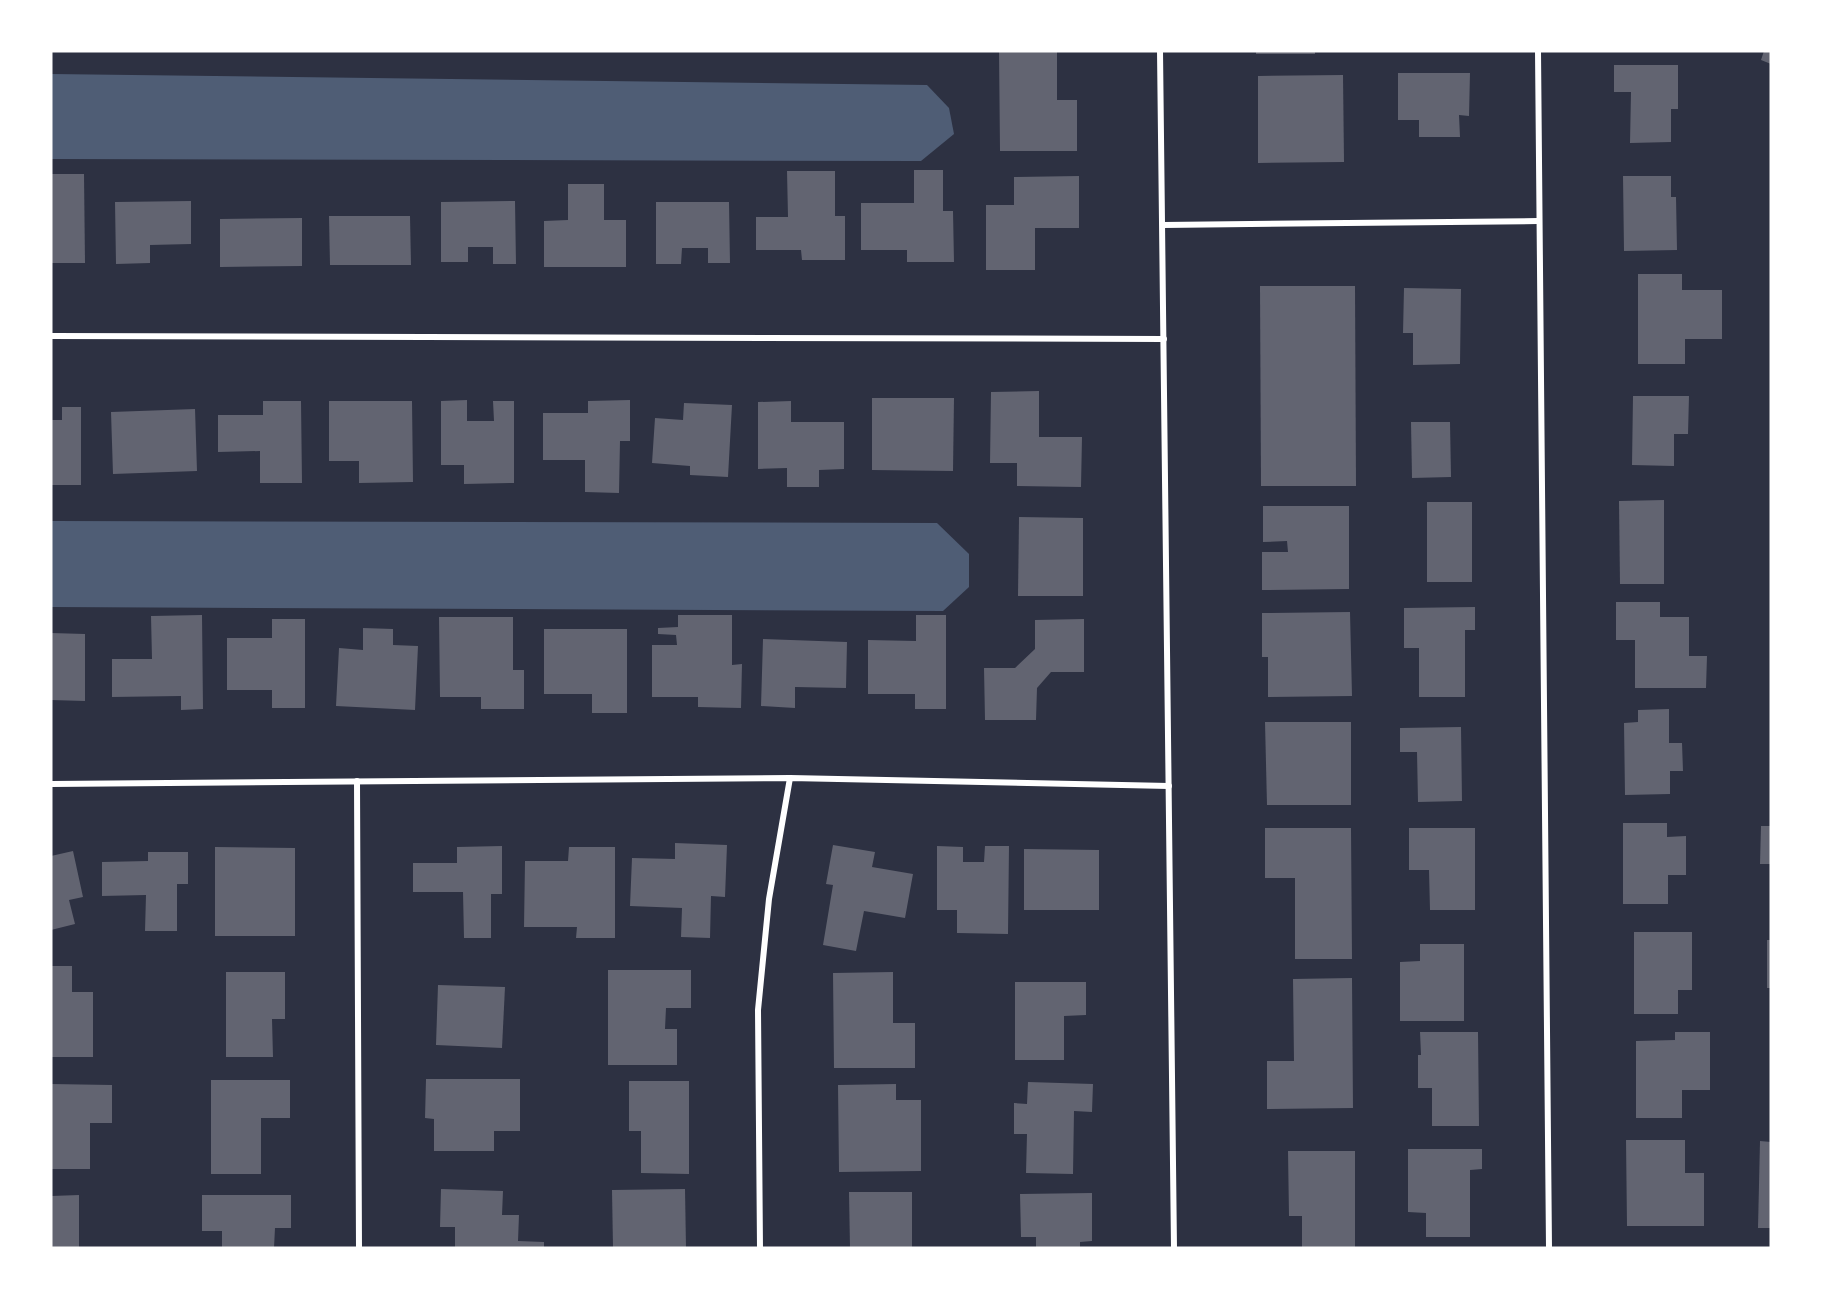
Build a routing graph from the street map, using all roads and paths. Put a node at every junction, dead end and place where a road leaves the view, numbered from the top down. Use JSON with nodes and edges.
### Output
{"nodes":[{"id":1,"x":1160,"y":51,"type":"edge"},
{"id":2,"x":1538,"y":51,"type":"edge"},
{"id":3,"x":1538,"y":221,"type":"junction"},
{"id":4,"x":1163,"y":225,"type":"junction"},
{"id":5,"x":51,"y":336,"type":"edge"},
{"id":6,"x":1164,"y":339,"type":"junction"},
{"id":7,"x":790,"y":778,"type":"junction"},
{"id":8,"x":357,"y":781,"type":"junction"},
{"id":9,"x":51,"y":784,"type":"edge"},
{"id":10,"x":1169,"y":786,"type":"junction"},
{"id":11,"x":359,"y":1248,"type":"edge"},
{"id":12,"x":760,"y":1248,"type":"edge"},
{"id":13,"x":1174,"y":1248,"type":"edge"},
{"id":14,"x":1549,"y":1248,"type":"edge"}],
"edges":[{"from":1,"to":4,"type":"street"},
{"from":2,"to":3,"type":"street"},
{"from":3,"to":4,"type":"street"},
{"from":3,"to":14,"type":"street"},
{"from":4,"to":6,"type":"street"},
{"from":5,"to":6,"type":"street"},
{"from":6,"to":10,"type":"street"},
{"from":7,"to":8,"type":"street"},
{"from":7,"to":10,"type":"street"},
{"from":7,"to":12,"type":"street"},
{"from":8,"to":9,"type":"street"},
{"from":8,"to":11,"type":"street"},
{"from":10,"to":13,"type":"street"}]}
